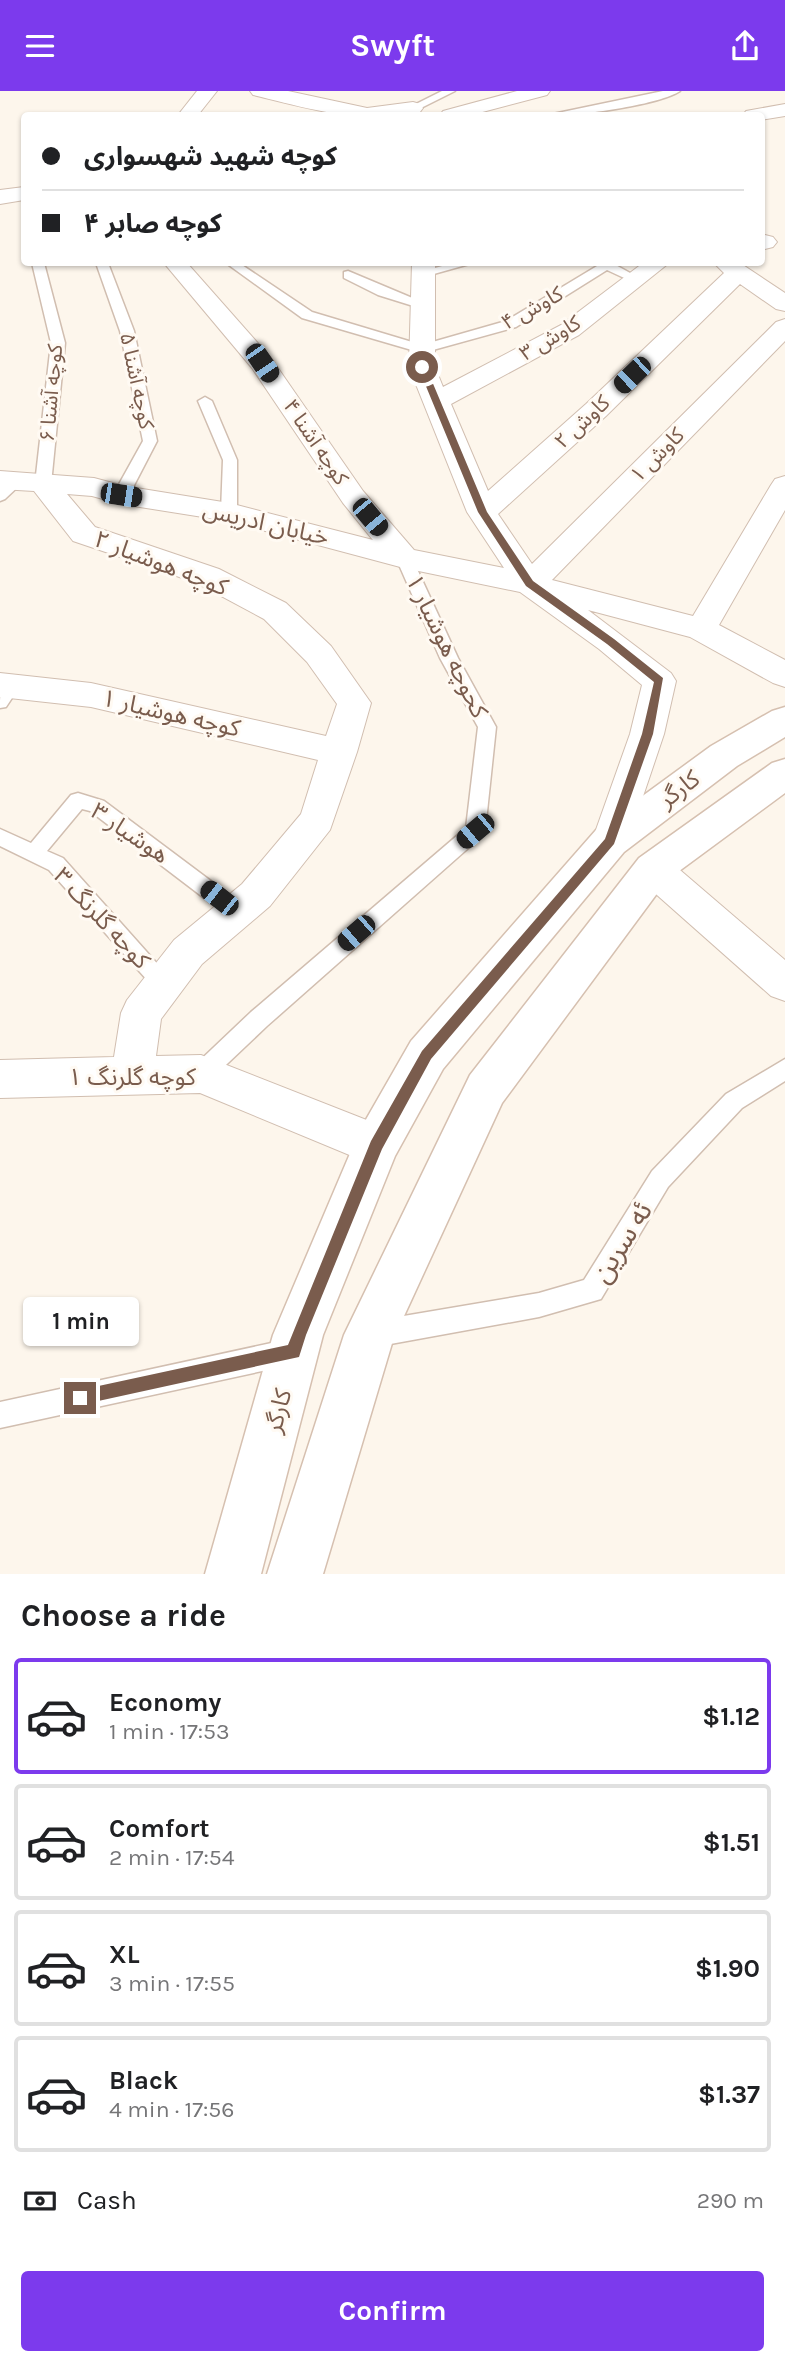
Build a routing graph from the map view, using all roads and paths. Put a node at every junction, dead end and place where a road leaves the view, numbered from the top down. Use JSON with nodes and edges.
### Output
{"nodes":[{"id":1,"x":207,"y":91,"type":"edge"},
{"id":2,"x":260,"y":91,"type":"edge"},
{"id":3,"x":386,"y":91,"type":"edge"},
{"id":4,"x":450,"y":91,"type":"edge"},
{"id":5,"x":540,"y":91,"type":"edge"},
{"id":6,"x":675,"y":91,"type":"edge"},
{"id":7,"x":785,"y":110,"type":"edge"},
{"id":8,"x":190,"y":112,"type":"edge"},
{"id":9,"x":358,"y":112,"type":"edge"},
{"id":10,"x":415,"y":112,"type":"edge"},
{"id":11,"x":418,"y":112,"type":"edge"},
{"id":12,"x":461,"y":112,"type":"edge"},
{"id":13,"x":571,"y":112,"type":"edge"},
{"id":14,"x":765,"y":113,"type":"edge"},
{"id":15,"x":21,"y":194,"type":"edge"},
{"id":16,"x":0,"y":197,"type":"edge"},
{"id":17,"x":39,"y":266,"type":"edge"},
{"id":18,"x":103,"y":266,"type":"edge"},
{"id":19,"x":178,"y":266,"type":"edge"},
{"id":20,"x":236,"y":266,"type":"edge"},
{"id":21,"x":441,"y":266,"type":"edge"},
{"id":22,"x":605,"y":266,"type":"edge"},
{"id":23,"x":609,"y":266,"type":"edge"},
{"id":24,"x":653,"y":266,"type":"edge"},
{"id":25,"x":732,"y":267,"type":"edge"},
{"id":26,"x":423,"y":268,"type":"edge"},
{"id":27,"x":348,"y":275,"type":"dead end"},
{"id":28,"x":635,"y":279,"type":"junction"},
{"id":29,"x":785,"y":304,"type":"edge"},
{"id":30,"x":423,"y":305,"type":"junction"},
{"id":31,"x":785,"y":327,"type":"edge"},
{"id":32,"x":422,"y":349,"type":"junction"},
{"id":33,"x":205,"y":401,"type":"dead end"},
{"id":34,"x":436,"y":401,"type":"junction"},
{"id":35,"x":785,"y":485,"type":"edge"},
{"id":36,"x":14,"y":486,"type":"edge"},
{"id":37,"x":121,"y":495,"type":"junction"},
{"id":38,"x":229,"y":512,"type":"junction"},
{"id":39,"x":482,"y":512,"type":"junction"},
{"id":40,"x":404,"y":558,"type":"junction"},
{"id":41,"x":530,"y":584,"type":"junction"},
{"id":42,"x":701,"y":629,"type":"junction"},
{"id":43,"x":785,"y":675,"type":"edge"},
{"id":44,"x":4,"y":691,"type":"edge"},
{"id":45,"x":785,"y":720,"type":"edge"},
{"id":46,"x":340,"y":753,"type":"junction"},
{"id":47,"x":780,"y":782,"type":"edge"},
{"id":48,"x":0,"y":837,"type":"edge"},
{"id":49,"x":610,"y":841,"type":"junction"},
{"id":50,"x":34,"y":853,"type":"junction"},
{"id":51,"x":653,"y":869,"type":"junction"},
{"id":52,"x":236,"y":911,"type":"junction"},
{"id":53,"x":163,"y":984,"type":"junction"},
{"id":54,"x":785,"y":984,"type":"edge"},
{"id":55,"x":785,"y":1069,"type":"edge"},
{"id":56,"x":201,"y":1074,"type":"junction"},
{"id":57,"x":133,"y":1075,"type":"junction"},
{"id":58,"x":0,"y":1079,"type":"edge"},
{"id":59,"x":376,"y":1145,"type":"junction"},
{"id":60,"x":369,"y":1335,"type":"junction"},
{"id":61,"x":294,"y":1352,"type":"junction"},
{"id":62,"x":0,"y":1415,"type":"edge"},
{"id":63,"x":233,"y":1574,"type":"edge"},
{"id":64,"x":295,"y":1574,"type":"edge"}],
"edges":[{"from":1,"to":8,"type":"street"},
{"from":2,"to":9,"type":"street"},
{"from":3,"to":10,"type":"street"},
{"from":4,"to":11,"type":"lane"},
{"from":5,"to":12,"type":"street"},
{"from":6,"to":13,"type":"lane"},
{"from":7,"to":14,"type":"street"},
{"from":15,"to":16,"type":"street"},
{"from":17,"to":36,"type":"lane","name":"کوچه آشنا ۶"},
{"from":18,"to":37,"type":"lane","name":"کوچه آشنا ۵"},
{"from":19,"to":40,"type":"street","name":"کوچه آشنا ۴"},
{"from":20,"to":32,"type":"lane"},
{"from":21,"to":26,"type":"lane"},
{"from":22,"to":32,"type":"lane","name":"کاوش ۴"},
{"from":23,"to":28,"type":"lane","name":"کاوش ۴"},
{"from":24,"to":28,"type":"street","name":"کاوش ۳"},
{"from":25,"to":29,"type":"street"},
{"from":25,"to":39,"type":"street","name":"کاوش ۲"},
{"from":26,"to":30,"type":"street"},
{"from":27,"to":30,"type":"lane"},
{"from":28,"to":34,"type":"street","name":"کاوش ۳"},
{"from":30,"to":32,"type":"street"},
{"from":31,"to":41,"type":"street","name":"کاوش ۱"},
{"from":32,"to":34,"type":"street"},
{"from":33,"to":38,"type":"lane"},
{"from":34,"to":39,"type":"street"},
{"from":35,"to":42,"type":"street"},
{"from":36,"to":37,"type":"street","name":"خیابان ادریس"},
{"from":36,"to":46,"type":"street","name":"کوچه هوشیار ۲"},
{"from":37,"to":38,"type":"street","name":"خیابان ادریس"},
{"from":38,"to":40,"type":"street","name":"خیابان ادریس"},
{"from":39,"to":41,"type":"street"},
{"from":40,"to":41,"type":"street","name":"خیابان ادریس"},
{"from":40,"to":56,"type":"lane","name":"کحوچه هوشیار ۱"},
{"from":41,"to":42,"type":"street","name":"خیابان ادریس"},
{"from":41,"to":49,"type":"street"},
{"from":42,"to":43,"type":"street","name":"خیابان ادریس"},
{"from":44,"to":46,"type":"street","name":"کوچه هوشیار ۱"},
{"from":45,"to":49,"type":"main road","name":"کارگر"},
{"from":46,"to":52,"type":"street","name":"کوچه هوشیار ۲"},
{"from":47,"to":51,"type":"main road","name":"کارگر"},
{"from":48,"to":50,"type":"lane","name":"کوچه گلرنگ ۳"},
{"from":49,"to":59,"type":"main road","name":"کارگر"},
{"from":50,"to":52,"type":"lane","name":"هوشیار ۳"},
{"from":50,"to":53,"type":"lane","name":"کوچه گلرنگ ۳"},
{"from":51,"to":54,"type":"street"},
{"from":51,"to":60,"type":"main road","name":"کارگر"},
{"from":52,"to":53,"type":"street","name":"کوچه هوشیار ۲"},
{"from":53,"to":57,"type":"street","name":"کوچه هوشیار ۲"},
{"from":55,"to":60,"type":"lane","name":"ئه سرین"},
{"from":56,"to":57,"type":"street","name":"کوچه گلرنگ ۱"},
{"from":56,"to":59,"type":"street","name":"کوچه گلرنگ ۱"},
{"from":57,"to":58,"type":"street","name":"کوچه گلرنگ ۱"},
{"from":59,"to":61,"type":"main road","name":"کارگر"},
{"from":60,"to":64,"type":"main road","name":"کارگر"},
{"from":61,"to":62,"type":"lane"},
{"from":61,"to":63,"type":"main road","name":"کارگر"}]}
